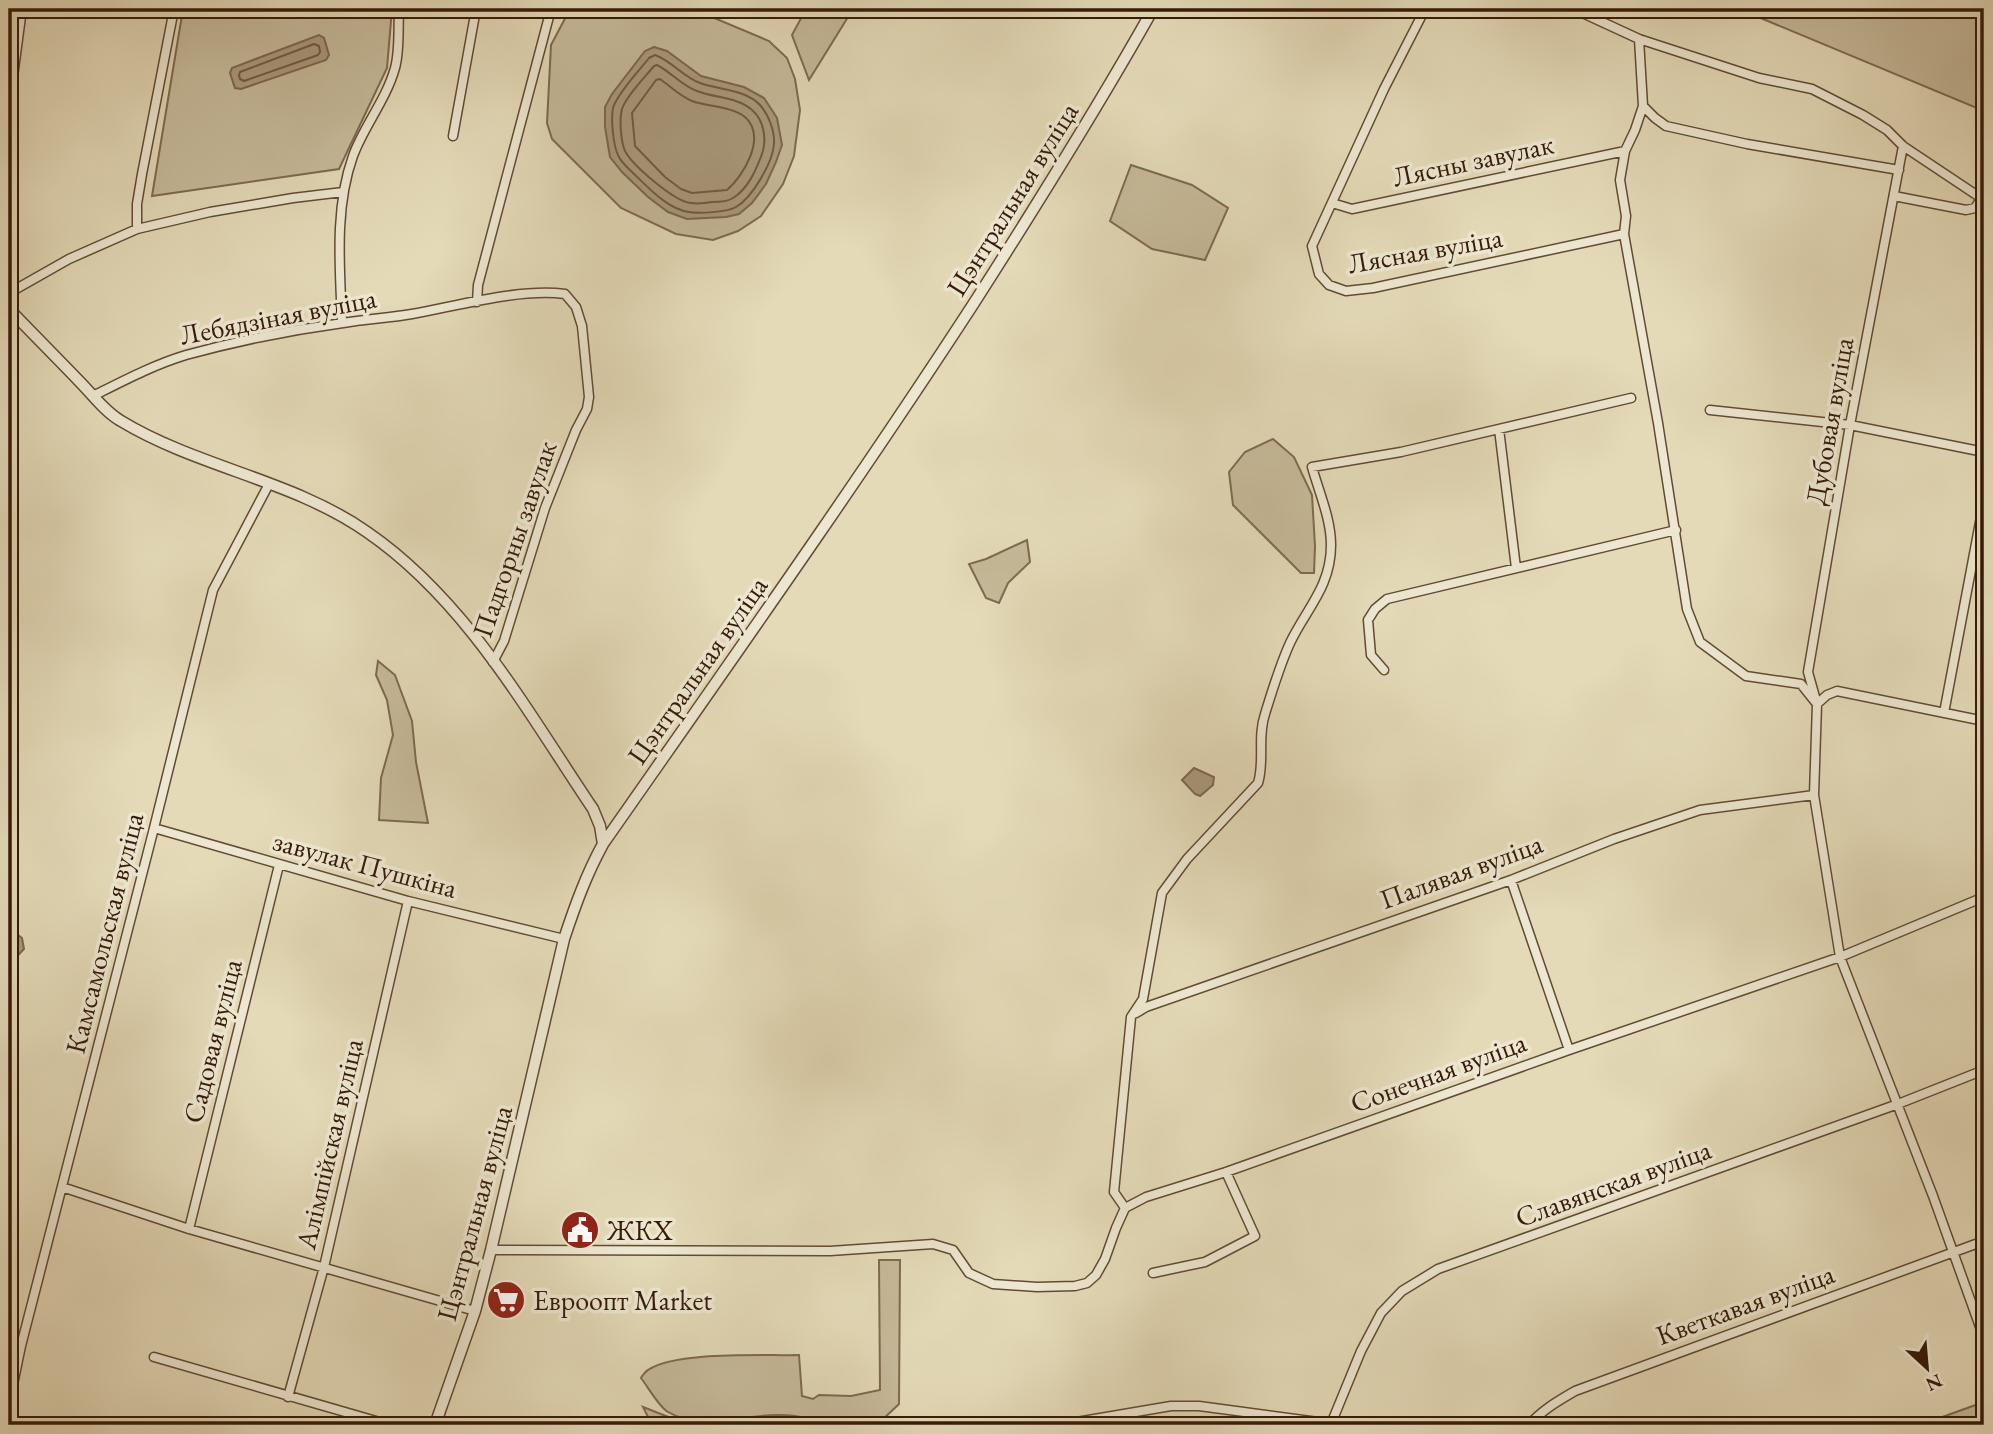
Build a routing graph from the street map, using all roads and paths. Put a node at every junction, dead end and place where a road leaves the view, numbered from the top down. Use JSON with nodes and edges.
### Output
{"nodes":[{"id":1,"x":22,"y":9,"type":"edge"},
{"id":2,"x":174,"y":9,"type":"edge"},
{"id":3,"x":399,"y":9,"type":"edge"},
{"id":4,"x":476,"y":9,"type":"edge"},
{"id":5,"x":551,"y":9,"type":"edge"},
{"id":6,"x":1153,"y":9,"type":"edge"},
{"id":7,"x":1425,"y":9,"type":"edge"},
{"id":8,"x":1574,"y":9,"type":"edge"},
{"id":9,"x":1639,"y":39,"type":"junction"},
{"id":10,"x":1643,"y":106,"type":"junction"},
{"id":11,"x":9,"y":107,"type":"edge"},
{"id":12,"x":453,"y":136,"type":"dead end"},
{"id":13,"x":1903,"y":146,"type":"junction"},
{"id":14,"x":1625,"y":151,"type":"junction"},
{"id":15,"x":1899,"y":170,"type":"junction"},
{"id":16,"x":343,"y":192,"type":"junction"},
{"id":17,"x":1894,"y":196,"type":"junction"},
{"id":18,"x":1983,"y":199,"type":"edge"},
{"id":19,"x":1332,"y":203,"type":"junction"},
{"id":20,"x":137,"y":229,"type":"junction"},
{"id":21,"x":1624,"y":234,"type":"junction"},
{"id":22,"x":9,"y":293,"type":"edge"},
{"id":23,"x":477,"y":302,"type":"junction"},
{"id":24,"x":9,"y":309,"type":"edge"},
{"id":25,"x":342,"y":323,"type":"junction"},
{"id":26,"x":93,"y":396,"type":"junction"},
{"id":27,"x":1631,"y":398,"type":"dead end"},
{"id":28,"x":1710,"y":410,"type":"dead end"},
{"id":29,"x":1850,"y":425,"type":"junction"},
{"id":30,"x":1499,"y":429,"type":"junction"},
{"id":31,"x":576,"y":430,"type":"joint"},
{"id":32,"x":1984,"y":452,"type":"edge"},
{"id":33,"x":269,"y":484,"type":"junction"},
{"id":34,"x":1984,"y":501,"type":"edge"},
{"id":35,"x":1676,"y":530,"type":"junction"},
{"id":36,"x":1516,"y":568,"type":"junction"},
{"id":37,"x":494,"y":662,"type":"junction"},
{"id":38,"x":1384,"y":670,"type":"dead end"},
{"id":39,"x":1817,"y":704,"type":"junction"},
{"id":40,"x":1944,"y":713,"type":"junction"},
{"id":41,"x":1984,"y":721,"type":"edge"},
{"id":42,"x":1814,"y":795,"type":"junction"},
{"id":43,"x":154,"y":828,"type":"junction"},
{"id":44,"x":603,"y":844,"type":"junction"},
{"id":45,"x":278,"y":865,"type":"junction"},
{"id":46,"x":1511,"y":880,"type":"junction"},
{"id":47,"x":1984,"y":898,"type":"edge"},
{"id":48,"x":408,"y":901,"type":"junction"},
{"id":49,"x":564,"y":939,"type":"junction"},
{"id":50,"x":1840,"y":957,"type":"junction"},
{"id":51,"x":1131,"y":1017,"type":"junction"},
{"id":52,"x":1569,"y":1050,"type":"junction"},
{"id":53,"x":1984,"y":1070,"type":"edge"},
{"id":54,"x":1898,"y":1104,"type":"junction"},
{"id":55,"x":1226,"y":1172,"type":"junction"},
{"id":56,"x":62,"y":1187,"type":"junction"},
{"id":57,"x":1125,"y":1208,"type":"junction"},
{"id":58,"x":189,"y":1229,"type":"junction"},
{"id":59,"x":1984,"y":1241,"type":"edge"},
{"id":60,"x":491,"y":1250,"type":"junction"},
{"id":61,"x":1953,"y":1252,"type":"junction"},
{"id":62,"x":324,"y":1267,"type":"junction"},
{"id":63,"x":1153,"y":1273,"type":"dead end"},
{"id":64,"x":475,"y":1311,"type":"junction"},
{"id":65,"x":1984,"y":1338,"type":"edge"},
{"id":66,"x":154,"y":1357,"type":"dead end"},
{"id":67,"x":288,"y":1397,"type":"junction"},
{"id":68,"x":9,"y":1404,"type":"edge"},
{"id":69,"x":1334,"y":1424,"type":"edge"},
{"id":70,"x":390,"y":1425,"type":"edge"},
{"id":71,"x":435,"y":1425,"type":"edge"},
{"id":72,"x":970,"y":1425,"type":"edge"},
{"id":73,"x":975,"y":1425,"type":"edge"},
{"id":74,"x":1059,"y":1425,"type":"edge"},
{"id":75,"x":1529,"y":1425,"type":"edge"}],
"edges":[{"from":1,"to":11,"type":"street"},
{"from":2,"to":20,"type":"street"},
{"from":3,"to":16,"type":"street"},
{"from":4,"to":12,"type":"street"},
{"from":5,"to":23,"type":"street"},
{"from":6,"to":44,"type":"street","name":"Цэнтральная вуліца"},
{"from":7,"to":19,"type":"street","name":"Лясная вуліца"},
{"from":8,"to":9,"type":"street"},
{"from":9,"to":10,"type":"street"},
{"from":9,"to":13,"type":"street"},
{"from":10,"to":14,"type":"street"},
{"from":10,"to":15,"type":"street"},
{"from":13,"to":15,"type":"street","name":"Дубовая вуліца"},
{"from":13,"to":18,"type":"street"},
{"from":14,"to":19,"type":"street","name":"Лясны завулак"},
{"from":14,"to":21,"type":"street"},
{"from":15,"to":17,"type":"street","name":"Дубовая вуліца"},
{"from":16,"to":20,"type":"street"},
{"from":16,"to":25,"type":"street"},
{"from":17,"to":18,"type":"street"},
{"from":17,"to":29,"type":"street","name":"Дубовая вуліца"},
{"from":19,"to":21,"type":"street","name":"Лясная вуліца"},
{"from":20,"to":22,"type":"street"},
{"from":21,"to":35,"type":"street"},
{"from":23,"to":25,"type":"street","name":"Лебядзіная вуліца"},
{"from":23,"to":31,"type":"street","name":"Лебядзіная вуліца"},
{"from":24,"to":26,"type":"street"},
{"from":25,"to":26,"type":"street","name":"Лебядзіная вуліца"},
{"from":26,"to":33,"type":"street"},
{"from":27,"to":30,"type":"street"},
{"from":28,"to":29,"type":"street"},
{"from":29,"to":32,"type":"street"},
{"from":29,"to":39,"type":"street","name":"Дубовая вуліца"},
{"from":30,"to":36,"type":"street"},
{"from":30,"to":51,"type":"street"},
{"from":31,"to":37,"type":"street","name":"Падгорны завулак"},
{"from":33,"to":37,"type":"street"},
{"from":33,"to":43,"type":"street","name":"Камсамольская вуліца"},
{"from":34,"to":40,"type":"street"},
{"from":35,"to":36,"type":"street"},
{"from":35,"to":39,"type":"street"},
{"from":36,"to":38,"type":"street"},
{"from":37,"to":44,"type":"street"},
{"from":39,"to":40,"type":"street"},
{"from":39,"to":42,"type":"street","name":"Дубовая вуліца"},
{"from":40,"to":41,"type":"street"},
{"from":42,"to":46,"type":"street","name":"Палявая вуліца"},
{"from":42,"to":50,"type":"street","name":"Дубовая вуліца"},
{"from":43,"to":45,"type":"street","name":"завулак Пушкіна"},
{"from":43,"to":56,"type":"street","name":"Камсамольская вуліца"},
{"from":44,"to":49,"type":"street","name":"Цэнтральная вуліца"},
{"from":45,"to":48,"type":"street","name":"завулак Пушкіна"},
{"from":45,"to":58,"type":"street","name":"Садовая вуліца"},
{"from":46,"to":51,"type":"street","name":"Палявая вуліца"},
{"from":46,"to":52,"type":"street"},
{"from":47,"to":50,"type":"street","name":"Сонечная вуліца"},
{"from":48,"to":49,"type":"street","name":"завулак Пушкіна"},
{"from":48,"to":62,"type":"street","name":"Алімпійская вуліца"},
{"from":49,"to":60,"type":"street","name":"Цэнтральная вуліца"},
{"from":50,"to":52,"type":"street","name":"Сонечная вуліца"},
{"from":50,"to":54,"type":"street","name":"Дубовая вуліца"},
{"from":51,"to":57,"type":"street"},
{"from":52,"to":55,"type":"street","name":"Сонечная вуліца"},
{"from":53,"to":54,"type":"street","name":"Славянская вуліца"},
{"from":54,"to":61,"type":"street","name":"Дубовая вуліца"},
{"from":54,"to":69,"type":"street","name":"Славянская вуліца"},
{"from":55,"to":57,"type":"street","name":"Сонечная вуліца"},
{"from":55,"to":63,"type":"street"},
{"from":56,"to":58,"type":"street"},
{"from":56,"to":68,"type":"street","name":"Камсамольская вуліца"},
{"from":57,"to":60,"type":"street"},
{"from":58,"to":62,"type":"street"},
{"from":59,"to":61,"type":"street","name":"Кветкавая вуліца"},
{"from":60,"to":64,"type":"street","name":"Цэнтральная вуліца"},
{"from":61,"to":65,"type":"street","name":"Дубовая вуліца"},
{"from":61,"to":75,"type":"street","name":"Кветкавая вуліца"},
{"from":62,"to":64,"type":"street"},
{"from":62,"to":67,"type":"street","name":"Алімпійская вуліца"},
{"from":64,"to":71,"type":"street","name":"Цэнтральная вуліца"},
{"from":66,"to":67,"type":"street"},
{"from":67,"to":70,"type":"street"},
{"from":69,"to":74,"type":"street"},
{"from":72,"to":73,"type":"street"}]}
